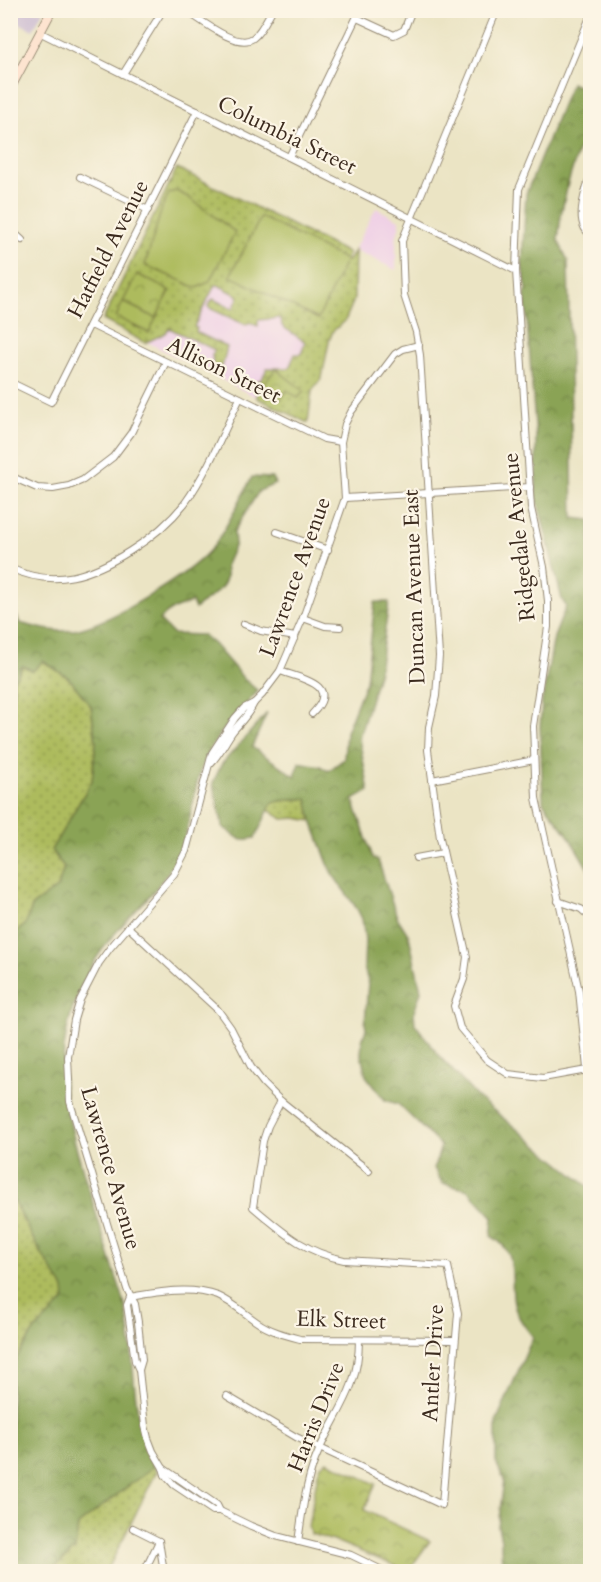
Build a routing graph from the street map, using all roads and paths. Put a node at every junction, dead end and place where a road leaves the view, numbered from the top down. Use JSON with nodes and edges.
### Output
{"nodes":[{"id":1,"x":52,"y":10,"type":"edge"},
{"id":2,"x":163,"y":10,"type":"edge"},
{"id":3,"x":185,"y":10,"type":"edge"},
{"id":4,"x":272,"y":10,"type":"edge"},
{"id":5,"x":360,"y":10,"type":"edge"},
{"id":6,"x":412,"y":10,"type":"edge"},
{"id":7,"x":497,"y":10,"type":"edge"},
{"id":8,"x":591,"y":16,"type":"edge"},
{"id":9,"x":357,"y":18,"type":"junction"},
{"id":10,"x":41,"y":33,"type":"junction"},
{"id":11,"x":123,"y":74,"type":"junction"},
{"id":12,"x":10,"y":89,"type":"edge"},
{"id":13,"x":197,"y":111,"type":"junction"},
{"id":14,"x":289,"y":157,"type":"junction"},
{"id":15,"x":591,"y":176,"type":"edge"},
{"id":16,"x":80,"y":177,"type":"dead end"},
{"id":17,"x":148,"y":210,"type":"junction"},
{"id":18,"x":412,"y":218,"type":"junction"},
{"id":19,"x":10,"y":229,"type":"edge"},
{"id":20,"x":591,"y":234,"type":"edge"},
{"id":21,"x":22,"y":240,"type":"dead end"},
{"id":22,"x":516,"y":271,"type":"junction"},
{"id":23,"x":91,"y":325,"type":"junction"},
{"id":24,"x":419,"y":345,"type":"junction"},
{"id":25,"x":166,"y":362,"type":"junction"},
{"id":26,"x":10,"y":382,"type":"edge"},
{"id":27,"x":240,"y":398,"type":"junction"},
{"id":28,"x":342,"y":442,"type":"junction"},
{"id":29,"x":10,"y":476,"type":"edge"},
{"id":30,"x":530,"y":487,"type":"junction"},
{"id":31,"x":429,"y":492,"type":"junction"},
{"id":32,"x":345,"y":498,"type":"junction"},
{"id":33,"x":278,"y":532,"type":"dead end"},
{"id":34,"x":328,"y":550,"type":"junction"},
{"id":35,"x":12,"y":571,"type":"edge"},
{"id":36,"x":303,"y":618,"type":"junction"},
{"id":37,"x":244,"y":624,"type":"dead end"},
{"id":38,"x":340,"y":627,"type":"dead end"},
{"id":39,"x":295,"y":637,"type":"junction"},
{"id":40,"x":280,"y":670,"type":"junction"},
{"id":41,"x":312,"y":714,"type":"dead end"},
{"id":42,"x":534,"y":760,"type":"junction"},
{"id":43,"x":432,"y":780,"type":"junction"},
{"id":44,"x":443,"y":853,"type":"junction"},
{"id":45,"x":416,"y":858,"type":"dead end"},
{"id":46,"x":558,"y":901,"type":"junction"},
{"id":47,"x":591,"y":916,"type":"edge"},
{"id":48,"x":128,"y":927,"type":"junction"},
{"id":49,"x":587,"y":1070,"type":"junction"},
{"id":50,"x":591,"y":1097,"type":"edge"},
{"id":51,"x":281,"y":1101,"type":"junction"},
{"id":52,"x":369,"y":1171,"type":"dead end"},
{"id":53,"x":130,"y":1297,"type":"junction"},
{"id":54,"x":359,"y":1340,"type":"junction"},
{"id":55,"x":455,"y":1340,"type":"junction"},
{"id":56,"x":227,"y":1396,"type":"dead end"},
{"id":57,"x":320,"y":1449,"type":"junction"},
{"id":58,"x":133,"y":1528,"type":"dead end"},
{"id":59,"x":159,"y":1541,"type":"junction"},
{"id":60,"x":298,"y":1542,"type":"junction"},
{"id":61,"x":144,"y":1572,"type":"edge"},
{"id":62,"x":164,"y":1572,"type":"edge"},
{"id":63,"x":386,"y":1572,"type":"edge"}],
"edges":[{"from":1,"to":10,"type":"street"},
{"from":2,"to":11,"type":"street"},
{"from":3,"to":4,"type":"street"},
{"from":5,"to":9,"type":"street"},
{"from":6,"to":9,"type":"street"},
{"from":7,"to":18,"type":"street","name":"Duncan Avenue East"},
{"from":8,"to":22,"type":"street","name":"Ridgedale Avenue"},
{"from":9,"to":14,"type":"street"},
{"from":10,"to":11,"type":"street","name":"Columbia Street"},
{"from":10,"to":12,"type":"street"},
{"from":11,"to":13,"type":"street","name":"Columbia Street"},
{"from":13,"to":14,"type":"street","name":"Columbia Street"},
{"from":13,"to":17,"type":"street","name":"Hatfield Avenue"},
{"from":14,"to":18,"type":"street","name":"Columbia Street"},
{"from":15,"to":20,"type":"street"},
{"from":16,"to":17,"type":"street"},
{"from":17,"to":23,"type":"street","name":"Hatfield Avenue"},
{"from":18,"to":22,"type":"street","name":"Columbia Street"},
{"from":18,"to":24,"type":"street","name":"Duncan Avenue East"},
{"from":19,"to":21,"type":"street"},
{"from":22,"to":30,"type":"street","name":"Ridgedale Avenue"},
{"from":23,"to":25,"type":"street","name":"Allison Street"},
{"from":23,"to":26,"type":"street","name":"Hatfield Avenue"},
{"from":24,"to":28,"type":"street","name":"Lawrence Avenue"},
{"from":24,"to":31,"type":"street","name":"Duncan Avenue East"},
{"from":25,"to":27,"type":"street","name":"Allison Street"},
{"from":25,"to":29,"type":"street"},
{"from":27,"to":28,"type":"street","name":"Allison Street"},
{"from":27,"to":35,"type":"street"},
{"from":28,"to":32,"type":"street","name":"Lawrence Avenue"},
{"from":30,"to":31,"type":"street"},
{"from":30,"to":42,"type":"street","name":"Ridgedale Avenue"},
{"from":31,"to":32,"type":"street"},
{"from":31,"to":43,"type":"street","name":"Duncan Avenue East"},
{"from":32,"to":34,"type":"street","name":"Lawrence Avenue"},
{"from":33,"to":34,"type":"street"},
{"from":34,"to":36,"type":"street","name":"Lawrence Avenue"},
{"from":36,"to":38,"type":"street"},
{"from":36,"to":39,"type":"street","name":"Lawrence Avenue"},
{"from":37,"to":39,"type":"street"},
{"from":39,"to":40,"type":"street","name":"Lawrence Avenue"},
{"from":40,"to":41,"type":"street"},
{"from":40,"to":48,"type":"street","name":"Lawrence Avenue"},
{"from":42,"to":43,"type":"street"},
{"from":42,"to":46,"type":"street","name":"Ridgedale Avenue"},
{"from":43,"to":44,"type":"street","name":"Duncan Avenue East"},
{"from":44,"to":45,"type":"street"},
{"from":44,"to":49,"type":"street","name":"Duncan Avenue East"},
{"from":46,"to":47,"type":"street"},
{"from":46,"to":49,"type":"street","name":"Ridgedale Avenue"},
{"from":48,"to":51,"type":"street"},
{"from":48,"to":53,"type":"street","name":"Lawrence Avenue"},
{"from":49,"to":50,"type":"street","name":"Ridgedale Avenue"},
{"from":51,"to":52,"type":"street"},
{"from":51,"to":55,"type":"street","name":"Antler Drive"},
{"from":53,"to":54,"type":"street","name":"Elk Street"},
{"from":53,"to":60,"type":"street","name":"Lawrence Avenue"},
{"from":54,"to":55,"type":"street","name":"Elk Street"},
{"from":54,"to":57,"type":"street","name":"Harris Drive"},
{"from":55,"to":57,"type":"street","name":"Antler Drive"},
{"from":56,"to":57,"type":"street"},
{"from":57,"to":60,"type":"street","name":"Harris Drive"},
{"from":58,"to":59,"type":"street"},
{"from":59,"to":61,"type":"street"},
{"from":59,"to":62,"type":"street"},
{"from":60,"to":63,"type":"street","name":"Lawrence Avenue"}]}
